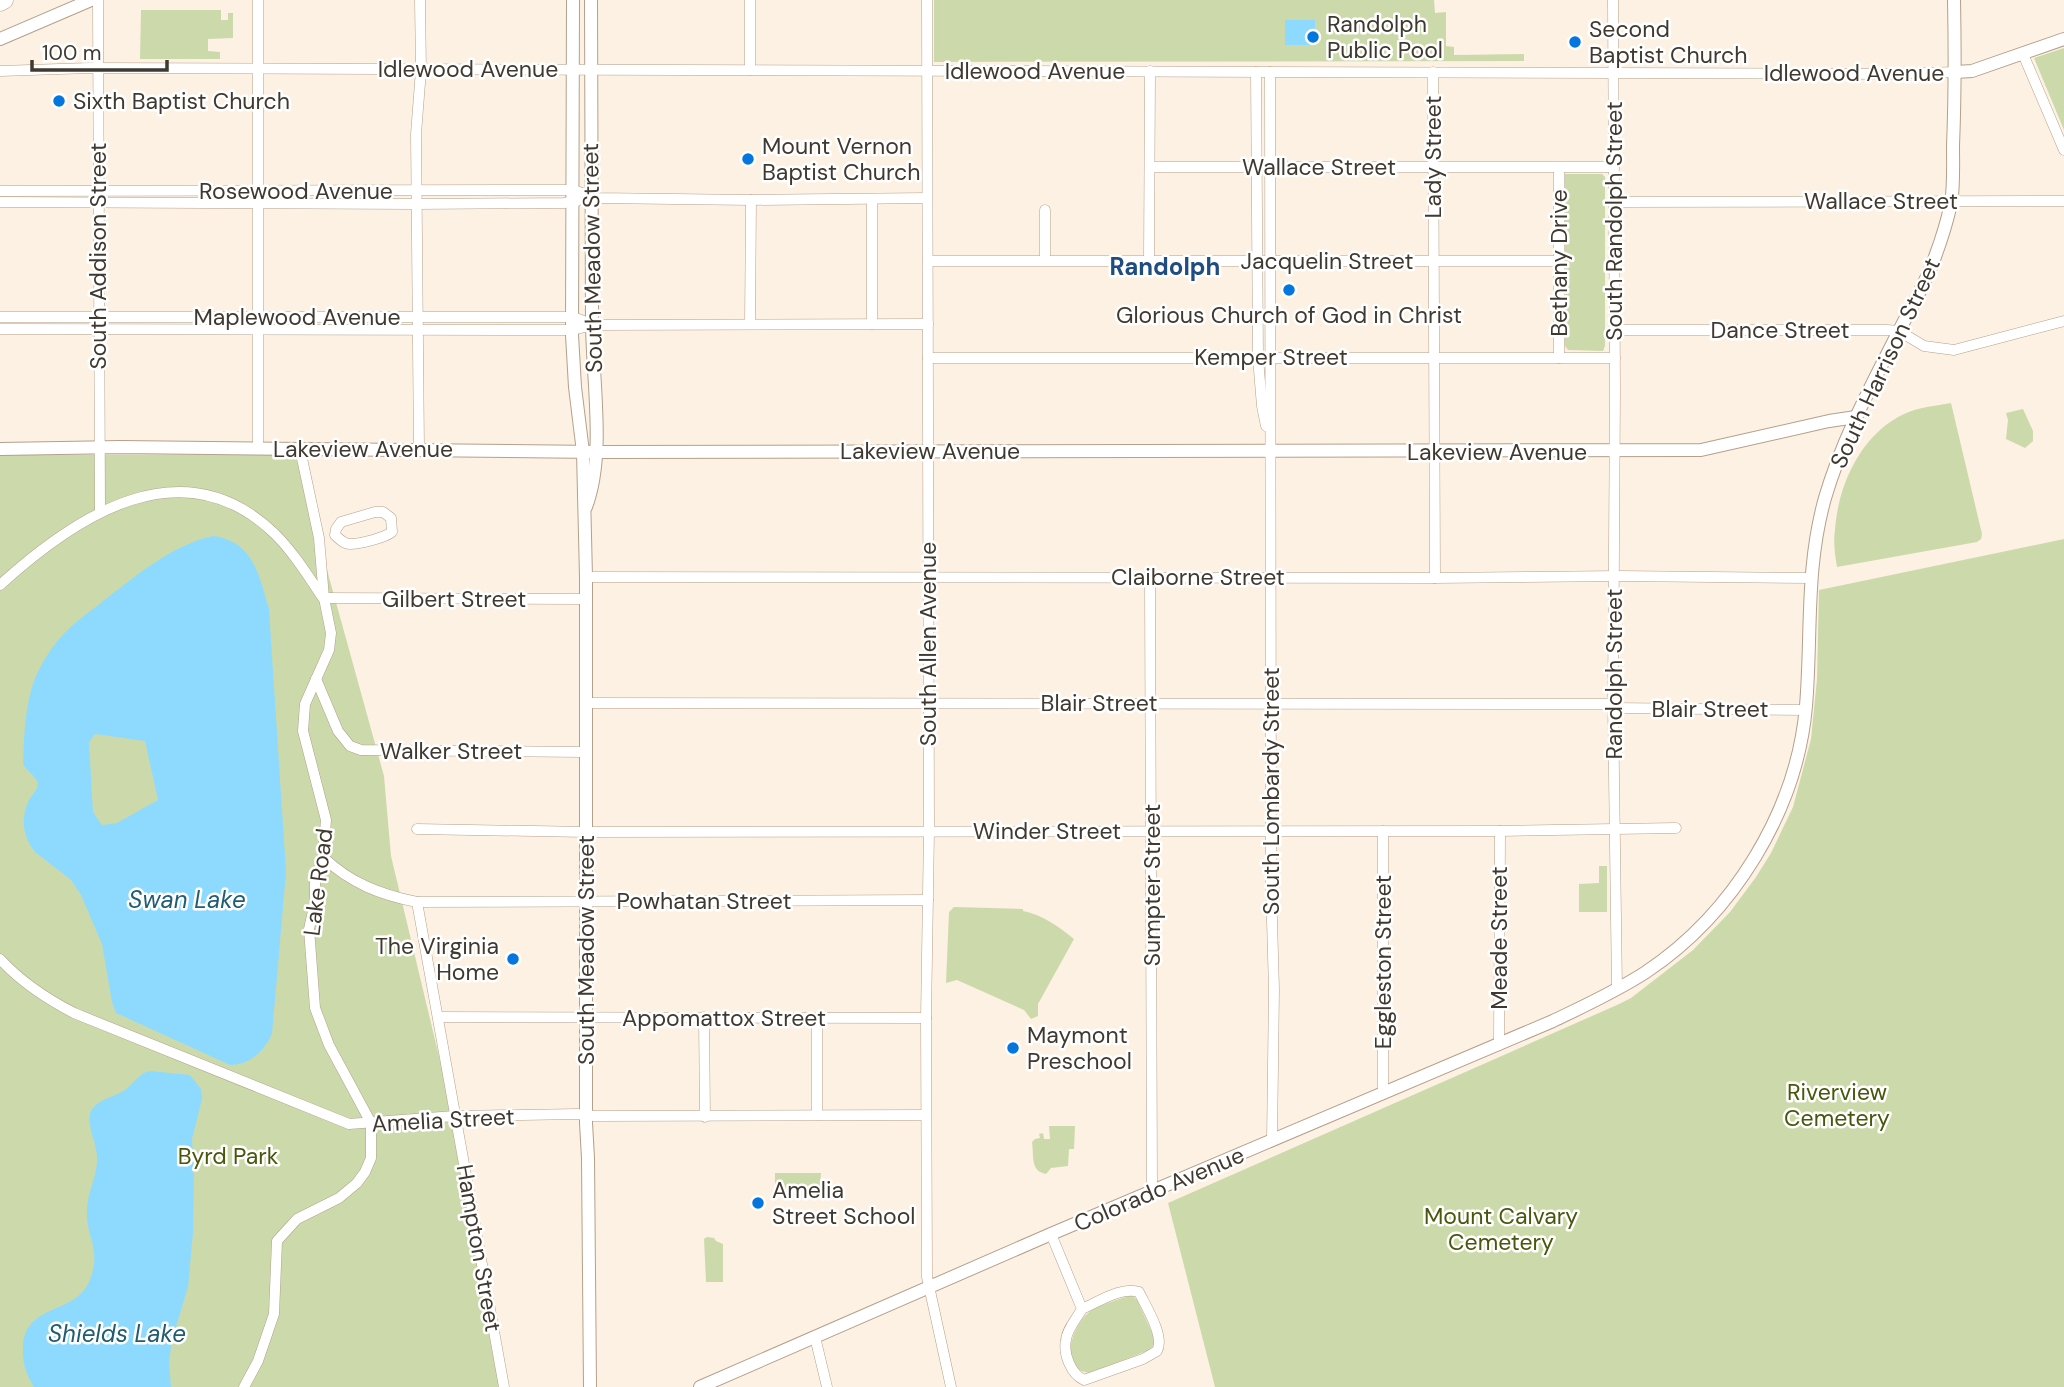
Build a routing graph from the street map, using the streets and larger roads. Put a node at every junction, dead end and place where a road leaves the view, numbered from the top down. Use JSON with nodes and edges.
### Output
{"nodes":[{"id":1,"x":91,"y":0,"type":"edge"},
{"id":2,"x":98,"y":0,"type":"edge"},
{"id":3,"x":258,"y":0,"type":"edge"},
{"id":4,"x":420,"y":0,"type":"edge"},
{"id":5,"x":573,"y":0,"type":"edge"},
{"id":6,"x":591,"y":0,"type":"edge"},
{"id":7,"x":750,"y":0,"type":"edge"},
{"id":8,"x":927,"y":0,"type":"edge"},
{"id":9,"x":1613,"y":0,"type":"edge"},
{"id":10,"x":1954,"y":0,"type":"edge"},
{"id":11,"x":0,"y":39,"type":"edge"},
{"id":12,"x":2064,"y":39,"type":"edge"},
{"id":13,"x":2022,"y":54,"type":"junction"},
{"id":14,"x":97,"y":68,"type":"junction"},
{"id":15,"x":258,"y":68,"type":"junction"},
{"id":16,"x":574,"y":69,"type":"junction"},
{"id":17,"x":591,"y":69,"type":"junction"},
{"id":18,"x":421,"y":70,"type":"junction"},
{"id":19,"x":750,"y":70,"type":"junction"},
{"id":20,"x":0,"y":71,"type":"edge"},
{"id":21,"x":927,"y":71,"type":"junction"},
{"id":22,"x":1150,"y":71,"type":"junction"},
{"id":23,"x":1256,"y":72,"type":"junction"},
{"id":24,"x":1270,"y":72,"type":"junction"},
{"id":25,"x":1433,"y":72,"type":"junction"},
{"id":26,"x":1956,"y":72,"type":"junction"},
{"id":27,"x":1613,"y":73,"type":"junction"},
{"id":28,"x":2064,"y":150,"type":"edge"},
{"id":29,"x":1150,"y":167,"type":"junction"},
{"id":30,"x":1257,"y":167,"type":"junction"},
{"id":31,"x":1271,"y":167,"type":"junction"},
{"id":32,"x":1614,"y":167,"type":"junction"},
{"id":33,"x":1433,"y":168,"type":"junction"},
{"id":34,"x":1559,"y":168,"type":"junction"},
{"id":35,"x":258,"y":190,"type":"junction"},
{"id":36,"x":0,"y":191,"type":"edge"},
{"id":37,"x":417,"y":191,"type":"junction"},
{"id":38,"x":573,"y":196,"type":"junction"},
{"id":39,"x":98,"y":197,"type":"junction"},
{"id":40,"x":591,"y":197,"type":"junction"},
{"id":41,"x":927,"y":198,"type":"junction"},
{"id":42,"x":872,"y":199,"type":"junction"},
{"id":43,"x":751,"y":200,"type":"junction"},
{"id":44,"x":1951,"y":201,"type":"junction"},
{"id":45,"x":2064,"y":201,"type":"edge"},
{"id":46,"x":0,"y":202,"type":"edge"},
{"id":47,"x":1614,"y":202,"type":"junction"},
{"id":48,"x":258,"y":203,"type":"junction"},
{"id":49,"x":417,"y":204,"type":"junction"},
{"id":50,"x":1045,"y":210,"type":"dead end"},
{"id":51,"x":1045,"y":260,"type":"junction"},
{"id":52,"x":928,"y":261,"type":"junction"},
{"id":53,"x":1149,"y":261,"type":"junction"},
{"id":54,"x":1257,"y":261,"type":"junction"},
{"id":55,"x":1434,"y":261,"type":"junction"},
{"id":56,"x":1559,"y":261,"type":"junction"},
{"id":57,"x":1271,"y":262,"type":"junction"},
{"id":58,"x":0,"y":317,"type":"edge"},
{"id":59,"x":99,"y":317,"type":"junction"},
{"id":60,"x":258,"y":317,"type":"junction"},
{"id":61,"x":418,"y":317,"type":"junction"},
{"id":62,"x":2064,"y":321,"type":"edge"},
{"id":63,"x":573,"y":323,"type":"junction"},
{"id":64,"x":750,"y":324,"type":"junction"},
{"id":65,"x":872,"y":324,"type":"junction"},
{"id":66,"x":928,"y":324,"type":"junction"},
{"id":67,"x":592,"y":325,"type":"junction"},
{"id":68,"x":0,"y":329,"type":"edge"},
{"id":69,"x":99,"y":329,"type":"junction"},
{"id":70,"x":258,"y":329,"type":"junction"},
{"id":71,"x":418,"y":330,"type":"junction"},
{"id":72,"x":1613,"y":330,"type":"junction"},
{"id":73,"x":1899,"y":331,"type":"junction"},
{"id":74,"x":928,"y":358,"type":"junction"},
{"id":75,"x":1258,"y":358,"type":"junction"},
{"id":76,"x":1270,"y":358,"type":"junction"},
{"id":77,"x":1434,"y":358,"type":"junction"},
{"id":78,"x":1559,"y":358,"type":"junction"},
{"id":79,"x":1615,"y":358,"type":"junction"},
{"id":80,"x":1856,"y":417,"type":"junction"},
{"id":81,"x":1270,"y":445,"type":"junction"},
{"id":82,"x":100,"y":448,"type":"junction"},
{"id":83,"x":0,"y":449,"type":"edge"},
{"id":84,"x":258,"y":449,"type":"junction"},
{"id":85,"x":300,"y":449,"type":"junction"},
{"id":86,"x":419,"y":450,"type":"junction"},
{"id":87,"x":928,"y":451,"type":"junction"},
{"id":88,"x":583,"y":452,"type":"junction"},
{"id":89,"x":597,"y":452,"type":"junction"},
{"id":90,"x":1435,"y":452,"type":"junction"},
{"id":91,"x":1614,"y":452,"type":"junction"},
{"id":92,"x":100,"y":512,"type":"junction"},
{"id":93,"x":584,"y":514,"type":"junction"},
{"id":94,"x":335,"y":535,"type":"junction"},
{"id":95,"x":319,"y":538,"type":"junction"},
{"id":96,"x":1614,"y":576,"type":"junction"},
{"id":97,"x":586,"y":577,"type":"junction"},
{"id":98,"x":929,"y":577,"type":"junction"},
{"id":99,"x":1271,"y":577,"type":"junction"},
{"id":100,"x":1150,"y":578,"type":"junction"},
{"id":101,"x":1435,"y":578,"type":"junction"},
{"id":102,"x":1811,"y":578,"type":"junction"},
{"id":103,"x":0,"y":585,"type":"edge"},
{"id":104,"x":324,"y":598,"type":"junction"},
{"id":105,"x":585,"y":600,"type":"junction"},
{"id":106,"x":316,"y":679,"type":"junction"},
{"id":107,"x":585,"y":703,"type":"junction"},
{"id":108,"x":929,"y":703,"type":"junction"},
{"id":109,"x":1152,"y":703,"type":"junction"},
{"id":110,"x":1271,"y":703,"type":"junction"},
{"id":111,"x":1613,"y":706,"type":"junction"},
{"id":112,"x":1806,"y":710,"type":"junction"},
{"id":113,"x":585,"y":752,"type":"junction"},
{"id":114,"x":1676,"y":828,"type":"dead end"},
{"id":115,"x":417,"y":829,"type":"dead end"},
{"id":116,"x":1271,"y":830,"type":"junction"},
{"id":117,"x":1615,"y":830,"type":"junction"},
{"id":118,"x":929,"y":831,"type":"junction"},
{"id":119,"x":1152,"y":831,"type":"junction"},
{"id":120,"x":1383,"y":831,"type":"junction"},
{"id":121,"x":1500,"y":831,"type":"junction"},
{"id":122,"x":586,"y":832,"type":"junction"},
{"id":123,"x":323,"y":858,"type":"junction"},
{"id":124,"x":928,"y":900,"type":"junction"},
{"id":125,"x":587,"y":901,"type":"junction"},
{"id":126,"x":417,"y":902,"type":"junction"},
{"id":127,"x":0,"y":959,"type":"edge"},
{"id":128,"x":1617,"y":989,"type":"junction"},
{"id":129,"x":438,"y":1017,"type":"junction"},
{"id":130,"x":704,"y":1017,"type":"junction"},
{"id":131,"x":587,"y":1018,"type":"junction"},
{"id":132,"x":817,"y":1018,"type":"junction"},
{"id":133,"x":926,"y":1018,"type":"junction"},
{"id":134,"x":1499,"y":1045,"type":"junction"},
{"id":135,"x":1383,"y":1093,"type":"junction"},
{"id":136,"x":587,"y":1115,"type":"junction"},
{"id":137,"x":817,"y":1115,"type":"junction"},
{"id":138,"x":926,"y":1115,"type":"junction"},
{"id":139,"x":456,"y":1116,"type":"junction"},
{"id":140,"x":705,"y":1117,"type":"junction"},
{"id":141,"x":371,"y":1123,"type":"junction"},
{"id":142,"x":1272,"y":1141,"type":"junction"},
{"id":143,"x":1152,"y":1192,"type":"junction"},
{"id":144,"x":1051,"y":1234,"type":"junction"},
{"id":145,"x":929,"y":1287,"type":"junction"},
{"id":146,"x":1082,"y":1308,"type":"junction"},
{"id":147,"x":815,"y":1337,"type":"junction"},
{"id":148,"x":244,"y":1387,"type":"edge"},
{"id":149,"x":504,"y":1387,"type":"edge"},
{"id":150,"x":590,"y":1387,"type":"edge"},
{"id":151,"x":702,"y":1387,"type":"edge"},
{"id":152,"x":827,"y":1387,"type":"edge"},
{"id":153,"x":951,"y":1387,"type":"edge"}],
"edges":[{"from":1,"to":11,"type":"street"},
{"from":2,"to":14,"type":"street","name":"South Addison Street"},
{"from":3,"to":15,"type":"street"},
{"from":4,"to":18,"type":"street"},
{"from":5,"to":16,"type":"street","name":"South Meadow Street"},
{"from":6,"to":17,"type":"street","name":"South Meadow Street"},
{"from":7,"to":19,"type":"street"},
{"from":8,"to":21,"type":"street","name":"South Allen Avenue"},
{"from":9,"to":27,"type":"street","name":"South Randolph Street"},
{"from":10,"to":26,"type":"street","name":"South Harrison Street"},
{"from":12,"to":13,"type":"street","name":"Idlewood Avenue"},
{"from":13,"to":26,"type":"street","name":"Idlewood Avenue"},
{"from":13,"to":28,"type":"street"},
{"from":14,"to":15,"type":"street","name":"Idlewood Avenue"},
{"from":14,"to":20,"type":"street","name":"Idlewood Avenue"},
{"from":14,"to":39,"type":"street","name":"South Addison Street"},
{"from":15,"to":18,"type":"street","name":"Idlewood Avenue"},
{"from":15,"to":35,"type":"street"},
{"from":16,"to":17,"type":"street","name":"Idlewood Avenue"},
{"from":16,"to":18,"type":"street","name":"Idlewood Avenue"},
{"from":16,"to":38,"type":"street","name":"South Meadow Street"},
{"from":17,"to":19,"type":"street","name":"Idlewood Avenue"},
{"from":17,"to":40,"type":"street","name":"South Meadow Street"},
{"from":18,"to":37,"type":"street"},
{"from":19,"to":21,"type":"street","name":"Idlewood Avenue"},
{"from":21,"to":22,"type":"street","name":"Idlewood Avenue"},
{"from":21,"to":41,"type":"street","name":"South Allen Avenue"},
{"from":22,"to":23,"type":"street","name":"Idlewood Avenue"},
{"from":22,"to":29,"type":"street"},
{"from":23,"to":24,"type":"street","name":"Idlewood Avenue"},
{"from":23,"to":30,"type":"street","name":"South Lombardy Street"},
{"from":24,"to":25,"type":"street","name":"Idlewood Avenue"},
{"from":24,"to":31,"type":"street","name":"South Lombardy Street"},
{"from":25,"to":27,"type":"street","name":"Idlewood Avenue"},
{"from":25,"to":33,"type":"street","name":"Lady Street"},
{"from":26,"to":27,"type":"street","name":"Idlewood Avenue"},
{"from":26,"to":44,"type":"street","name":"South Harrison Street"},
{"from":27,"to":32,"type":"street","name":"South Randolph Street"},
{"from":29,"to":30,"type":"street","name":"Wallace Street"},
{"from":29,"to":53,"type":"street"},
{"from":30,"to":31,"type":"street","name":"Wallace Street"},
{"from":30,"to":54,"type":"street","name":"South Lombardy Street"},
{"from":31,"to":33,"type":"street","name":"Wallace Street"},
{"from":31,"to":57,"type":"street","name":"South Lombardy Street"},
{"from":32,"to":34,"type":"street","name":"Wallace Street"},
{"from":32,"to":47,"type":"street","name":"South Randolph Street"},
{"from":33,"to":34,"type":"street","name":"Wallace Street"},
{"from":33,"to":55,"type":"street","name":"Lady Street"},
{"from":34,"to":56,"type":"street","name":"Bethany Drive"},
{"from":35,"to":37,"type":"street","name":"Rosewood Avenue"},
{"from":35,"to":39,"type":"street","name":"Rosewood Avenue"},
{"from":35,"to":48,"type":"street"},
{"from":36,"to":39,"type":"street","name":"Rosewood Avenue"},
{"from":37,"to":38,"type":"street","name":"Rosewood Avenue"},
{"from":37,"to":49,"type":"street"},
{"from":38,"to":40,"type":"street","name":"Rosewood Avenue"},
{"from":38,"to":49,"type":"street","name":"Rosewood Avenue"},
{"from":38,"to":63,"type":"street","name":"South Meadow Street"},
{"from":39,"to":46,"type":"street","name":"Rosewood Avenue"},
{"from":39,"to":48,"type":"street","name":"Rosewood Avenue"},
{"from":39,"to":59,"type":"street","name":"South Addison Street"},
{"from":40,"to":43,"type":"street","name":"Rosewood Avenue"},
{"from":40,"to":67,"type":"street","name":"South Meadow Street"},
{"from":41,"to":42,"type":"street","name":"Rosewood Avenue"},
{"from":41,"to":52,"type":"street","name":"South Allen Avenue"},
{"from":42,"to":43,"type":"street","name":"Rosewood Avenue"},
{"from":42,"to":65,"type":"street"},
{"from":43,"to":64,"type":"street"},
{"from":44,"to":45,"type":"street","name":"Wallace Street"},
{"from":44,"to":47,"type":"street","name":"Wallace Street"},
{"from":44,"to":73,"type":"street","name":"South Harrison Street"},
{"from":47,"to":72,"type":"street","name":"South Randolph Street"},
{"from":48,"to":49,"type":"street","name":"Rosewood Avenue"},
{"from":48,"to":60,"type":"street"},
{"from":49,"to":61,"type":"street"},
{"from":50,"to":51,"type":"street"},
{"from":51,"to":52,"type":"street","name":"Jacquelin Street"},
{"from":51,"to":53,"type":"street","name":"Jacquelin Street"},
{"from":52,"to":66,"type":"street","name":"South Allen Avenue"},
{"from":53,"to":54,"type":"street","name":"Jacquelin Street"},
{"from":54,"to":57,"type":"street","name":"Jacquelin Street"},
{"from":54,"to":75,"type":"street","name":"South Lombardy Street"},
{"from":55,"to":56,"type":"street","name":"Jacquelin Street"},
{"from":55,"to":57,"type":"street","name":"Jacquelin Street"},
{"from":55,"to":77,"type":"street","name":"Lady Street"},
{"from":56,"to":78,"type":"street","name":"Bethany Drive"},
{"from":57,"to":76,"type":"street","name":"South Lombardy Street"},
{"from":58,"to":59,"type":"street","name":"Maplewood Avenue"},
{"from":59,"to":60,"type":"street","name":"Maplewood Avenue"},
{"from":59,"to":69,"type":"street","name":"South Addison Street"},
{"from":60,"to":61,"type":"street","name":"Maplewood Avenue"},
{"from":60,"to":70,"type":"street"},
{"from":61,"to":63,"type":"street","name":"Maplewood Avenue"},
{"from":61,"to":71,"type":"street"},
{"from":62,"to":73,"type":"street","name":"Dance Street"},
{"from":63,"to":67,"type":"street","name":"Maplewood Avenue"},
{"from":63,"to":71,"type":"street","name":"Maplewood Avenue"},
{"from":63,"to":88,"type":"street","name":"South Meadow Street"},
{"from":64,"to":65,"type":"street","name":"Maplewood Avenue"},
{"from":64,"to":67,"type":"street","name":"Maplewood Avenue"},
{"from":65,"to":66,"type":"street","name":"Maplewood Avenue"},
{"from":66,"to":74,"type":"street","name":"South Allen Avenue"},
{"from":67,"to":89,"type":"street","name":"South Meadow Street"},
{"from":68,"to":69,"type":"street","name":"Maplewood Avenue"},
{"from":69,"to":70,"type":"street","name":"Maplewood Avenue"},
{"from":69,"to":82,"type":"street","name":"South Addison Street"},
{"from":70,"to":71,"type":"street","name":"Maplewood Avenue"},
{"from":70,"to":84,"type":"street"},
{"from":71,"to":86,"type":"street"},
{"from":72,"to":73,"type":"street","name":"Dance Street"},
{"from":72,"to":79,"type":"street","name":"South Randolph Street"},
{"from":73,"to":80,"type":"street","name":"South Harrison Street"},
{"from":74,"to":75,"type":"street","name":"Kemper Street"},
{"from":74,"to":87,"type":"street","name":"South Allen Avenue"},
{"from":75,"to":76,"type":"street","name":"Kemper Street"},
{"from":75,"to":81,"type":"street","name":"South Lombardy Street"},
{"from":76,"to":77,"type":"street","name":"Kemper Street"},
{"from":76,"to":81,"type":"street","name":"South Lombardy Street"},
{"from":77,"to":78,"type":"street","name":"Kemper Street"},
{"from":77,"to":90,"type":"street","name":"Lady Street"},
{"from":78,"to":79,"type":"street","name":"Kemper Street"},
{"from":79,"to":91,"type":"street","name":"Randolph Street"},
{"from":80,"to":91,"type":"street","name":"Lakeview Avenue"},
{"from":80,"to":102,"type":"street","name":"South Harrison Street"},
{"from":81,"to":87,"type":"street","name":"Lakeview Avenue"},
{"from":81,"to":90,"type":"street","name":"Lakeview Avenue"},
{"from":81,"to":99,"type":"street","name":"South Lombardy Street"},
{"from":82,"to":83,"type":"street","name":"Lakeview Avenue"},
{"from":82,"to":84,"type":"street","name":"Lakeview Avenue"},
{"from":82,"to":92,"type":"street","name":"South Addison Street"},
{"from":84,"to":85,"type":"street","name":"Lakeview Avenue"},
{"from":85,"to":86,"type":"street","name":"Lakeview Avenue"},
{"from":85,"to":95,"type":"street","name":"Lake Road"},
{"from":86,"to":88,"type":"street","name":"Lakeview Avenue"},
{"from":87,"to":89,"type":"street","name":"Lakeview Avenue"},
{"from":87,"to":98,"type":"street","name":"South Allen Avenue"},
{"from":88,"to":89,"type":"street","name":"Lakeview Avenue"},
{"from":88,"to":93,"type":"street","name":"South Meadow Street"},
{"from":89,"to":93,"type":"street","name":"South Meadow Street"},
{"from":90,"to":91,"type":"street","name":"Lakeview Avenue"},
{"from":90,"to":101,"type":"street","name":"Lady Street"},
{"from":91,"to":96,"type":"street","name":"Randolph Street"},
{"from":92,"to":103,"type":"street"},
{"from":92,"to":104,"type":"street"},
{"from":93,"to":97,"type":"street","name":"South Meadow Street"},
{"from":94,"to":94,"type":"street"},
{"from":94,"to":95,"type":"street"},
{"from":95,"to":104,"type":"street","name":"Lake Road"},
{"from":96,"to":101,"type":"street","name":"Claiborne Street"},
{"from":96,"to":102,"type":"street","name":"Claiborne Street"},
{"from":96,"to":111,"type":"street","name":"Randolph Street"},
{"from":97,"to":98,"type":"street","name":"Claiborne Street"},
{"from":97,"to":105,"type":"street","name":"South Meadow Street"},
{"from":98,"to":100,"type":"street","name":"Claiborne Street"},
{"from":98,"to":108,"type":"street","name":"South Allen Avenue"},
{"from":99,"to":100,"type":"street","name":"Claiborne Street"},
{"from":99,"to":101,"type":"street","name":"Claiborne Street"},
{"from":99,"to":110,"type":"street","name":"South Lombardy Street"},
{"from":100,"to":109,"type":"street","name":"Sumpter Street"},
{"from":102,"to":112,"type":"street","name":"South Harrison Street"},
{"from":104,"to":105,"type":"street","name":"Gilbert Street"},
{"from":104,"to":106,"type":"street","name":"Lake Road"},
{"from":105,"to":107,"type":"street","name":"South Meadow Street"},
{"from":106,"to":113,"type":"street","name":"Walker Street"},
{"from":106,"to":123,"type":"street","name":"Lake Road"},
{"from":107,"to":108,"type":"street","name":"Blair Street"},
{"from":107,"to":113,"type":"street","name":"South Meadow Street"},
{"from":108,"to":109,"type":"street","name":"Blair Street"},
{"from":108,"to":118,"type":"street","name":"South Allen Avenue"},
{"from":109,"to":110,"type":"street","name":"Blair Street"},
{"from":109,"to":119,"type":"street","name":"Sumpter Street"},
{"from":110,"to":111,"type":"street","name":"Blair Street"},
{"from":110,"to":116,"type":"street","name":"South Lombardy Street"},
{"from":111,"to":112,"type":"street","name":"Blair Street"},
{"from":111,"to":117,"type":"street","name":"Randolph Street"},
{"from":112,"to":128,"type":"street","name":"South Harrison Street"},
{"from":113,"to":122,"type":"street","name":"South Meadow Street"},
{"from":114,"to":117,"type":"street","name":"Winder Street"},
{"from":115,"to":122,"type":"street","name":"Winder Street"},
{"from":116,"to":119,"type":"street","name":"Winder Street"},
{"from":116,"to":120,"type":"street","name":"Winder Street"},
{"from":116,"to":142,"type":"street","name":"South Lombardy Street"},
{"from":117,"to":121,"type":"street","name":"Winder Street"},
{"from":117,"to":128,"type":"street","name":"Randolph Street"},
{"from":118,"to":119,"type":"street","name":"Winder Street"},
{"from":118,"to":122,"type":"street","name":"Winder Street"},
{"from":118,"to":124,"type":"street","name":"South Allen Avenue"},
{"from":119,"to":143,"type":"street","name":"Sumpter Street"},
{"from":120,"to":121,"type":"street","name":"Winder Street"},
{"from":120,"to":135,"type":"street","name":"Eggleston Street"},
{"from":121,"to":134,"type":"street","name":"Meade Street"},
{"from":122,"to":125,"type":"street","name":"South Meadow Street"},
{"from":123,"to":126,"type":"street","name":"Powhatan Street"},
{"from":123,"to":141,"type":"street","name":"Lake Road"},
{"from":124,"to":125,"type":"street","name":"Powhatan Street"},
{"from":124,"to":133,"type":"street","name":"South Allen Avenue"},
{"from":125,"to":126,"type":"street","name":"Powhatan Street"},
{"from":125,"to":131,"type":"street","name":"South Meadow Street"},
{"from":126,"to":129,"type":"street","name":"Hampton Street"},
{"from":127,"to":141,"type":"street","name":"Amelia Street"},
{"from":128,"to":134,"type":"street","name":"Colorado Avenue"},
{"from":129,"to":131,"type":"street","name":"Appomattox Street"},
{"from":129,"to":139,"type":"street","name":"Hampton Street"},
{"from":130,"to":131,"type":"street","name":"Appomattox Street"},
{"from":130,"to":132,"type":"street","name":"Appomattox Street"},
{"from":130,"to":140,"type":"street"},
{"from":131,"to":136,"type":"street","name":"South Meadow Street"},
{"from":132,"to":133,"type":"street","name":"Appomattox Street"},
{"from":132,"to":137,"type":"street"},
{"from":133,"to":138,"type":"street","name":"South Allen Avenue"},
{"from":134,"to":135,"type":"street","name":"Colorado Avenue"},
{"from":135,"to":142,"type":"street","name":"Colorado Avenue"},
{"from":136,"to":139,"type":"street","name":"Amelia Street"},
{"from":136,"to":140,"type":"street","name":"Amelia Street"},
{"from":136,"to":150,"type":"street","name":"South Meadow Street"},
{"from":137,"to":138,"type":"street","name":"Amelia Street"},
{"from":137,"to":140,"type":"street","name":"Amelia Street"},
{"from":138,"to":145,"type":"street","name":"South Allen Avenue"},
{"from":139,"to":141,"type":"street","name":"Amelia Street"},
{"from":139,"to":149,"type":"street","name":"Hampton Street"},
{"from":141,"to":148,"type":"street","name":"Lake Road"},
{"from":142,"to":143,"type":"street","name":"Colorado Avenue"},
{"from":143,"to":144,"type":"street","name":"Colorado Avenue"},
{"from":144,"to":145,"type":"street","name":"Colorado Avenue"},
{"from":144,"to":146,"type":"street"},
{"from":145,"to":147,"type":"street","name":"Colorado Avenue"},
{"from":145,"to":153,"type":"street","name":"South Allen Avenue"},
{"from":146,"to":146,"type":"street"},
{"from":147,"to":151,"type":"street","name":"Colorado Avenue"},
{"from":147,"to":152,"type":"street"}]}
